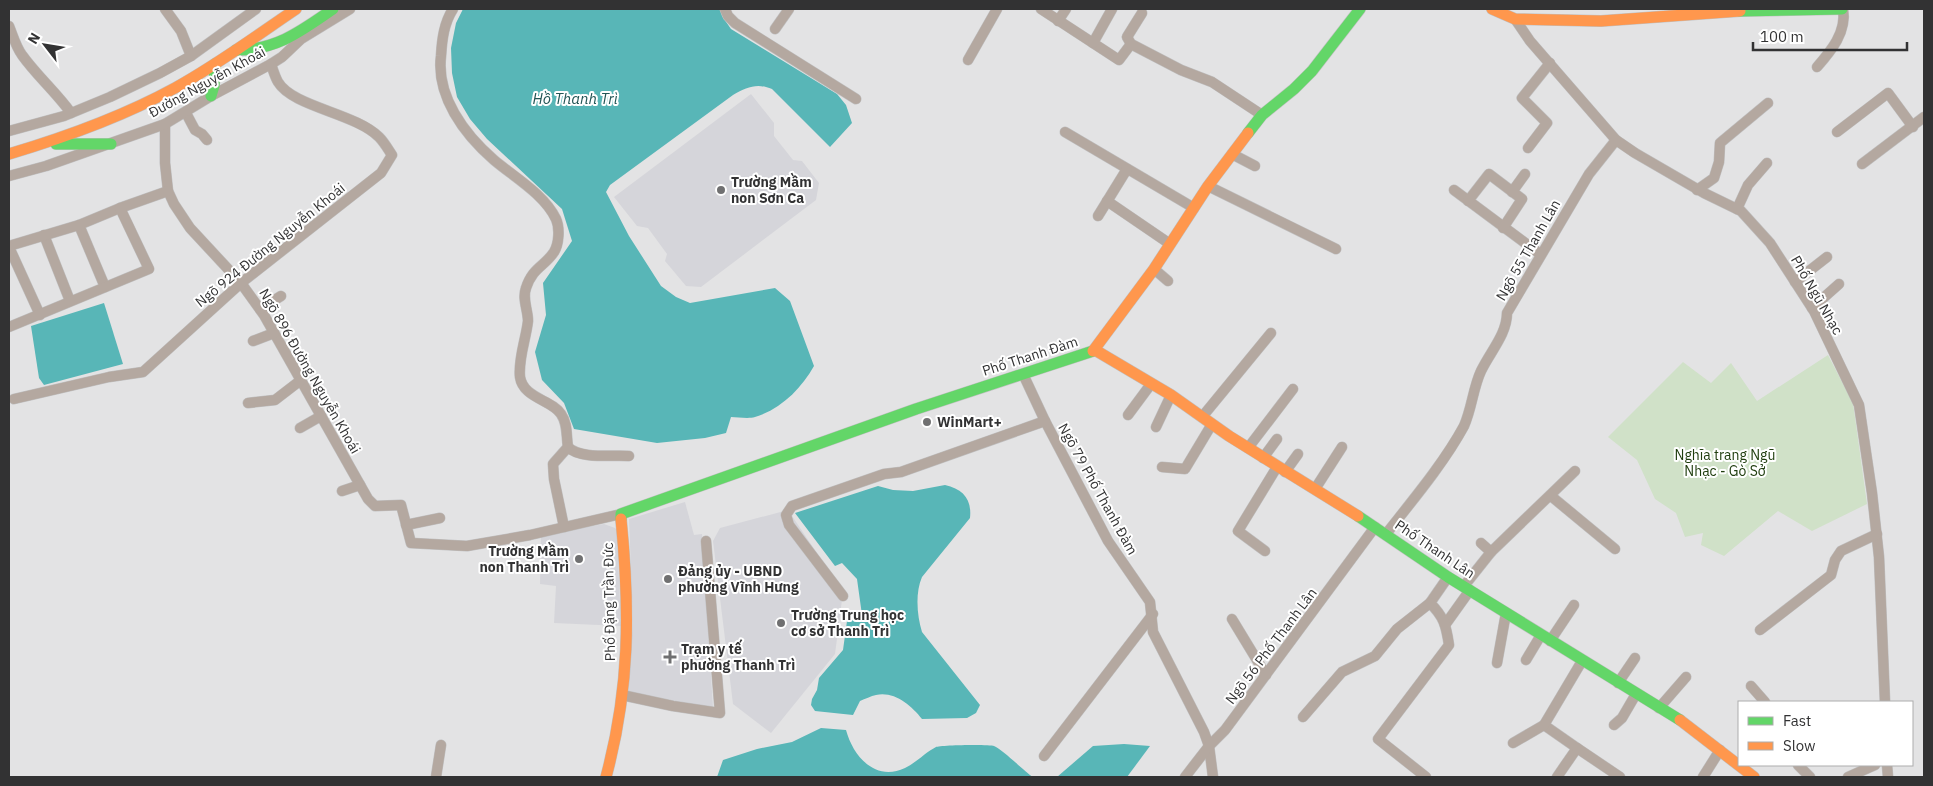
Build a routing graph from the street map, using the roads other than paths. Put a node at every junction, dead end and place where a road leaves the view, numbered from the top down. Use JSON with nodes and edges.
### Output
{"nodes":[{"id":1,"x":164,"y":9,"type":"edge"},
{"id":2,"x":256,"y":9,"type":"edge"},
{"id":3,"x":296,"y":9,"type":"edge"},
{"id":4,"x":333,"y":9,"type":"edge"},
{"id":5,"x":350,"y":9,"type":"edge"},
{"id":6,"x":453,"y":9,"type":"edge"},
{"id":7,"x":725,"y":9,"type":"edge"},
{"id":8,"x":789,"y":9,"type":"edge"},
{"id":9,"x":997,"y":9,"type":"edge"},
{"id":10,"x":1041,"y":9,"type":"edge"},
{"id":11,"x":1066,"y":9,"type":"edge"},
{"id":12,"x":1112,"y":9,"type":"edge"},
{"id":13,"x":1360,"y":9,"type":"edge"},
{"id":14,"x":1492,"y":9,"type":"edge"},
{"id":15,"x":1843,"y":9,"type":"edge"},
{"id":16,"x":1142,"y":13,"type":"dead end"},
{"id":17,"x":1515,"y":19,"type":"junction"},
{"id":18,"x":1058,"y":21,"type":"junction"},
{"id":19,"x":9,"y":26,"type":"edge"},
{"id":20,"x":775,"y":29,"type":"dead end"},
{"id":21,"x":298,"y":38,"type":"junction"},
{"id":22,"x":1093,"y":43,"type":"junction"},
{"id":23,"x":1132,"y":44,"type":"junction"},
{"id":24,"x":236,"y":50,"type":"junction"},
{"id":25,"x":191,"y":56,"type":"junction"},
{"id":26,"x":968,"y":60,"type":"dead end"},
{"id":27,"x":1550,"y":63,"type":"junction"},
{"id":28,"x":215,"y":64,"type":"junction"},
{"id":29,"x":271,"y":64,"type":"junction"},
{"id":30,"x":1817,"y":67,"type":"dead end"},
{"id":31,"x":211,"y":96,"type":"junction"},
{"id":32,"x":856,"y":99,"type":"dead end"},
{"id":33,"x":1768,"y":104,"type":"dead end"},
{"id":34,"x":186,"y":112,"type":"junction"},
{"id":35,"x":71,"y":113,"type":"junction"},
{"id":36,"x":1262,"y":116,"type":"junction"},
{"id":37,"x":1924,"y":117,"type":"edge"},
{"id":38,"x":165,"y":124,"type":"junction"},
{"id":39,"x":1913,"y":127,"type":"junction"},
{"id":40,"x":9,"y":131,"type":"edge"},
{"id":41,"x":1065,"y":132,"type":"dead end"},
{"id":42,"x":1837,"y":132,"type":"dead end"},
{"id":43,"x":206,"y":140,"type":"dead end"},
{"id":44,"x":1616,"y":140,"type":"junction"},
{"id":45,"x":45,"y":144,"type":"junction"},
{"id":46,"x":111,"y":144,"type":"junction"},
{"id":47,"x":1528,"y":148,"type":"dead end"},
{"id":48,"x":9,"y":154,"type":"edge"},
{"id":49,"x":1232,"y":154,"type":"junction"},
{"id":50,"x":1767,"y":164,"type":"dead end"},
{"id":51,"x":1862,"y":164,"type":"dead end"},
{"id":52,"x":1254,"y":166,"type":"dead end"},
{"id":53,"x":1127,"y":168,"type":"junction"},
{"id":54,"x":1525,"y":174,"type":"dead end"},
{"id":55,"x":9,"y":176,"type":"edge"},
{"id":56,"x":1208,"y":186,"type":"junction"},
{"id":57,"x":1454,"y":190,"type":"dead end"},
{"id":58,"x":1697,"y":190,"type":"junction"},
{"id":59,"x":168,"y":191,"type":"junction"},
{"id":60,"x":1512,"y":192,"type":"junction"},
{"id":61,"x":1107,"y":201,"type":"junction"},
{"id":62,"x":1468,"y":201,"type":"junction"},
{"id":63,"x":120,"y":208,"type":"junction"},
{"id":64,"x":1194,"y":208,"type":"junction"},
{"id":65,"x":1737,"y":209,"type":"junction"},
{"id":66,"x":1098,"y":216,"type":"dead end"},
{"id":67,"x":79,"y":225,"type":"junction"},
{"id":68,"x":1503,"y":228,"type":"junction"},
{"id":69,"x":44,"y":235,"type":"junction"},
{"id":70,"x":1170,"y":244,"type":"junction"},
{"id":71,"x":9,"y":247,"type":"edge"},
{"id":72,"x":1336,"y":248,"type":"dead end"},
{"id":73,"x":1540,"y":254,"type":"junction"},
{"id":74,"x":1827,"y":257,"type":"dead end"},
{"id":75,"x":1154,"y":270,"type":"junction"},
{"id":76,"x":1168,"y":281,"type":"dead end"},
{"id":77,"x":1795,"y":282,"type":"junction"},
{"id":78,"x":241,"y":283,"type":"junction"},
{"id":79,"x":1839,"y":284,"type":"dead end"},
{"id":80,"x":105,"y":287,"type":"junction"},
{"id":81,"x":281,"y":296,"type":"dead end"},
{"id":82,"x":70,"y":302,"type":"junction"},
{"id":83,"x":1812,"y":308,"type":"junction"},
{"id":84,"x":260,"y":309,"type":"junction"},
{"id":85,"x":40,"y":314,"type":"junction"},
{"id":86,"x":9,"y":326,"type":"edge"},
{"id":87,"x":274,"y":333,"type":"junction"},
{"id":88,"x":1271,"y":333,"type":"dead end"},
{"id":89,"x":253,"y":341,"type":"dead end"},
{"id":90,"x":1096,"y":350,"type":"junction"},
{"id":91,"x":1023,"y":374,"type":"junction"},
{"id":92,"x":301,"y":380,"type":"junction"},
{"id":93,"x":1151,"y":384,"type":"junction"},
{"id":94,"x":1293,"y":389,"type":"dead end"},
{"id":95,"x":1171,"y":395,"type":"junction"},
{"id":96,"x":14,"y":399,"type":"dead end"},
{"id":97,"x":248,"y":403,"type":"dead end"},
{"id":98,"x":1128,"y":415,"type":"dead end"},
{"id":99,"x":321,"y":416,"type":"junction"},
{"id":100,"x":1202,"y":416,"type":"junction"},
{"id":101,"x":1045,"y":421,"type":"junction"},
{"id":102,"x":1212,"y":424,"type":"junction"},
{"id":103,"x":1156,"y":427,"type":"dead end"},
{"id":104,"x":300,"y":428,"type":"dead end"},
{"id":105,"x":1277,"y":439,"type":"dead end"},
{"id":106,"x":568,"y":447,"type":"junction"},
{"id":107,"x":1342,"y":447,"type":"dead end"},
{"id":108,"x":1248,"y":448,"type":"junction"},
{"id":109,"x":1298,"y":454,"type":"dead end"},
{"id":110,"x":629,"y":456,"type":"dead end"},
{"id":111,"x":1263,"y":458,"type":"junction"},
{"id":112,"x":1162,"y":467,"type":"dead end"},
{"id":113,"x":1281,"y":469,"type":"junction"},
{"id":114,"x":1575,"y":472,"type":"dead end"},
{"id":115,"x":360,"y":484,"type":"junction"},
{"id":116,"x":1315,"y":489,"type":"junction"},
{"id":117,"x":342,"y":491,"type":"dead end"},
{"id":118,"x":1551,"y":496,"type":"junction"},
{"id":119,"x":621,"y":514,"type":"junction"},
{"id":120,"x":440,"y":518,"type":"dead end"},
{"id":121,"x":406,"y":525,"type":"junction"},
{"id":122,"x":564,"y":526,"type":"junction"},
{"id":123,"x":1375,"y":527,"type":"junction"},
{"id":124,"x":1386,"y":534,"type":"junction"},
{"id":125,"x":1877,"y":534,"type":"junction"},
{"id":126,"x":706,"y":541,"type":"dead end"},
{"id":127,"x":1481,"y":543,"type":"dead end"},
{"id":128,"x":1615,"y":549,"type":"dead end"},
{"id":129,"x":1265,"y":551,"type":"dead end"},
{"id":130,"x":1491,"y":552,"type":"junction"},
{"id":131,"x":1448,"y":577,"type":"junction"},
{"id":132,"x":1467,"y":588,"type":"junction"},
{"id":133,"x":843,"y":596,"type":"dead end"},
{"id":134,"x":1430,"y":603,"type":"junction"},
{"id":135,"x":1574,"y":605,"type":"dead end"},
{"id":136,"x":1506,"y":613,"type":"junction"},
{"id":137,"x":1152,"y":614,"type":"junction"},
{"id":138,"x":1232,"y":620,"type":"dead end"},
{"id":139,"x":1446,"y":625,"type":"junction"},
{"id":140,"x":1760,"y":630,"type":"dead end"},
{"id":141,"x":1545,"y":638,"type":"junction"},
{"id":142,"x":1635,"y":658,"type":"dead end"},
{"id":143,"x":1526,"y":660,"type":"dead end"},
{"id":144,"x":1582,"y":661,"type":"junction"},
{"id":145,"x":1497,"y":663,"type":"dead end"},
{"id":146,"x":1266,"y":675,"type":"junction"},
{"id":147,"x":1686,"y":677,"type":"dead end"},
{"id":148,"x":1618,"y":683,"type":"junction"},
{"id":149,"x":1751,"y":686,"type":"dead end"},
{"id":150,"x":1636,"y":694,"type":"junction"},
{"id":151,"x":622,"y":695,"type":"junction"},
{"id":152,"x":1763,"y":701,"type":"edge"},
{"id":153,"x":1885,"y":701,"type":"edge"},
{"id":154,"x":1659,"y":708,"type":"junction"},
{"id":155,"x":1303,"y":717,"type":"dead end"},
{"id":156,"x":1544,"y":725,"type":"junction"},
{"id":157,"x":1614,"y":725,"type":"dead end"},
{"id":158,"x":1513,"y":743,"type":"dead end"},
{"id":159,"x":441,"y":745,"type":"dead end"},
{"id":160,"x":1209,"y":746,"type":"junction"},
{"id":161,"x":1577,"y":748,"type":"junction"},
{"id":162,"x":1720,"y":750,"type":"junction"},
{"id":163,"x":1044,"y":756,"type":"dead end"},
{"id":164,"x":1738,"y":764,"type":"edge"},
{"id":165,"x":1740,"y":766,"type":"edge"},
{"id":166,"x":1799,"y":766,"type":"edge"},
{"id":167,"x":1873,"y":766,"type":"edge"},
{"id":168,"x":436,"y":777,"type":"edge"},
{"id":169,"x":606,"y":777,"type":"edge"},
{"id":170,"x":1185,"y":777,"type":"edge"},
{"id":171,"x":1213,"y":777,"type":"edge"},
{"id":172,"x":1426,"y":777,"type":"edge"},
{"id":173,"x":1558,"y":777,"type":"edge"},
{"id":174,"x":1620,"y":777,"type":"edge"},
{"id":175,"x":1703,"y":777,"type":"edge"},
{"id":176,"x":1754,"y":777,"type":"edge"},
{"id":177,"x":1810,"y":777,"type":"edge"},
{"id":178,"x":1848,"y":777,"type":"edge"}],
"edges":[{"from":1,"to":25,"type":"street"},
{"from":2,"to":25,"type":"street"},
{"from":3,"to":24,"type":"street","name":"Đường Nguyễn Khoái"},
{"from":4,"to":21,"type":"street","name":"Đường Nguyễn Khoái"},
{"from":5,"to":21,"type":"street","name":"Đường Nguyễn Khoái"},
{"from":6,"to":106,"type":"street"},
{"from":7,"to":32,"type":"street"},
{"from":8,"to":20,"type":"street"},
{"from":9,"to":26,"type":"street"},
{"from":10,"to":18,"type":"street"},
{"from":11,"to":18,"type":"street"},
{"from":12,"to":22,"type":"street"},
{"from":13,"to":36,"type":"street","name":"Phố Thanh Đàm"},
{"from":14,"to":17,"type":"street"},
{"from":15,"to":17,"type":"street"},
{"from":15,"to":30,"type":"street"},
{"from":16,"to":23,"type":"street"},
{"from":17,"to":27,"type":"street","name":"Phố Ngũ Nhạc"},
{"from":18,"to":22,"type":"street"},
{"from":19,"to":35,"type":"street"},
{"from":21,"to":24,"type":"street","name":"Đường Nguyễn Khoái"},
{"from":21,"to":29,"type":"street","name":"Đường Nguyễn Khoái"},
{"from":22,"to":23,"type":"street"},
{"from":23,"to":36,"type":"street"},
{"from":24,"to":28,"type":"street","name":"Đường Nguyễn Khoái"},
{"from":25,"to":35,"type":"street"},
{"from":27,"to":44,"type":"street","name":"Phố Ngũ Nhạc"},
{"from":27,"to":47,"type":"street"},
{"from":28,"to":31,"type":"street"},
{"from":28,"to":45,"type":"street","name":"Đường Nguyễn Khoái"},
{"from":29,"to":31,"type":"street","name":"Đường Nguyễn Khoái"},
{"from":29,"to":78,"type":"street","name":"Ngõ 924 Đường Nguyễn Khoái"},
{"from":31,"to":34,"type":"street","name":"Đường Nguyễn Khoái"},
{"from":33,"to":58,"type":"street"},
{"from":34,"to":38,"type":"street","name":"Đường Nguyễn Khoái"},
{"from":34,"to":43,"type":"street"},
{"from":35,"to":40,"type":"street"},
{"from":36,"to":49,"type":"street","name":"Phố Thanh Đàm"},
{"from":37,"to":39,"type":"street"},
{"from":38,"to":46,"type":"street","name":"Đường Nguyễn Khoái"},
{"from":38,"to":59,"type":"street","name":"Ngõ 896 Đường Nguyễn Khoái"},
{"from":39,"to":42,"type":"street"},
{"from":39,"to":51,"type":"street"},
{"from":41,"to":53,"type":"street"},
{"from":44,"to":58,"type":"street","name":"Phố Ngũ Nhạc"},
{"from":44,"to":73,"type":"street","name":"Ngõ 55 Thanh Lân"},
{"from":45,"to":46,"type":"street"},
{"from":45,"to":48,"type":"street","name":"Đường Nguyễn Khoái"},
{"from":46,"to":55,"type":"street","name":"Đường Nguyễn Khoái"},
{"from":49,"to":52,"type":"street"},
{"from":49,"to":56,"type":"street","name":"Phố Thanh Đàm"},
{"from":50,"to":65,"type":"street"},
{"from":53,"to":61,"type":"street"},
{"from":53,"to":64,"type":"street"},
{"from":54,"to":60,"type":"street"},
{"from":56,"to":64,"type":"street","name":"Phố Thanh Đàm"},
{"from":56,"to":72,"type":"street"},
{"from":57,"to":62,"type":"street"},
{"from":58,"to":65,"type":"street","name":"Phố Ngũ Nhạc"},
{"from":59,"to":63,"type":"street"},
{"from":59,"to":78,"type":"street","name":"Ngõ 896 Đường Nguyễn Khoái"},
{"from":60,"to":62,"type":"street"},
{"from":60,"to":68,"type":"street"},
{"from":61,"to":66,"type":"street"},
{"from":61,"to":70,"type":"street"},
{"from":62,"to":68,"type":"street"},
{"from":63,"to":67,"type":"street"},
{"from":63,"to":80,"type":"street"},
{"from":64,"to":70,"type":"street","name":"Phố Thanh Đàm"},
{"from":65,"to":77,"type":"street","name":"Phố Ngũ Nhạc"},
{"from":67,"to":69,"type":"street"},
{"from":67,"to":80,"type":"street"},
{"from":68,"to":73,"type":"street"},
{"from":69,"to":71,"type":"street"},
{"from":69,"to":82,"type":"street"},
{"from":70,"to":75,"type":"street","name":"Phố Thanh Đàm"},
{"from":71,"to":85,"type":"street"},
{"from":73,"to":124,"type":"street","name":"Ngõ 55 Thanh Lân"},
{"from":74,"to":77,"type":"street"},
{"from":75,"to":76,"type":"street"},
{"from":75,"to":90,"type":"street","name":"Phố Thanh Đàm"},
{"from":77,"to":83,"type":"street","name":"Phố Ngũ Nhạc"},
{"from":78,"to":84,"type":"street","name":"Ngõ 896 Đường Nguyễn Khoái"},
{"from":78,"to":96,"type":"street","name":"Ngõ 924 Đường Nguyễn Khoái"},
{"from":79,"to":83,"type":"street"},
{"from":80,"to":82,"type":"street"},
{"from":81,"to":84,"type":"street"},
{"from":82,"to":85,"type":"street"},
{"from":83,"to":125,"type":"street","name":"Phố Ngũ Nhạc"},
{"from":84,"to":87,"type":"street","name":"Ngõ 896 Đường Nguyễn Khoái"},
{"from":85,"to":86,"type":"street"},
{"from":87,"to":89,"type":"street"},
{"from":87,"to":92,"type":"street","name":"Ngõ 896 Đường Nguyễn Khoái"},
{"from":88,"to":100,"type":"street"},
{"from":90,"to":91,"type":"street","name":"Phố Thanh Đàm"},
{"from":90,"to":93,"type":"street","name":"Phố Thanh Lân"},
{"from":91,"to":101,"type":"street","name":"Ngõ 79 Phố Thanh Đàm"},
{"from":91,"to":119,"type":"street","name":"Phố Thanh Đàm"},
{"from":92,"to":97,"type":"street"},
{"from":92,"to":99,"type":"street","name":"Ngõ 896 Đường Nguyễn Khoái"},
{"from":93,"to":95,"type":"street","name":"Phố Thanh Lân"},
{"from":93,"to":98,"type":"street"},
{"from":94,"to":108,"type":"street"},
{"from":95,"to":100,"type":"street","name":"Phố Thanh Lân"},
{"from":95,"to":103,"type":"street"},
{"from":99,"to":104,"type":"street"},
{"from":99,"to":115,"type":"street","name":"Ngõ 896 Đường Nguyễn Khoái"},
{"from":100,"to":102,"type":"street","name":"Phố Thanh Lân"},
{"from":101,"to":133,"type":"street"},
{"from":101,"to":137,"type":"street","name":"Ngõ 79 Phố Thanh Đàm"},
{"from":102,"to":108,"type":"street","name":"Phố Thanh Lân"},
{"from":102,"to":112,"type":"street"},
{"from":105,"to":111,"type":"street"},
{"from":106,"to":110,"type":"street"},
{"from":106,"to":122,"type":"street"},
{"from":107,"to":116,"type":"street"},
{"from":108,"to":111,"type":"street","name":"Phố Thanh Lân"},
{"from":109,"to":113,"type":"street"},
{"from":111,"to":113,"type":"street","name":"Phố Thanh Lân"},
{"from":113,"to":116,"type":"street","name":"Phố Thanh Lân"},
{"from":113,"to":129,"type":"street"},
{"from":114,"to":118,"type":"street"},
{"from":115,"to":117,"type":"street"},
{"from":115,"to":121,"type":"street","name":"Ngõ 896 Đường Nguyễn Khoái"},
{"from":116,"to":123,"type":"street","name":"Phố Thanh Lân"},
{"from":118,"to":128,"type":"street"},
{"from":118,"to":130,"type":"street"},
{"from":119,"to":122,"type":"street"},
{"from":119,"to":151,"type":"street","name":"Phố Đặng Trần Đức"},
{"from":120,"to":121,"type":"street"},
{"from":121,"to":122,"type":"street"},
{"from":123,"to":124,"type":"street","name":"Phố Thanh Lân"},
{"from":123,"to":146,"type":"street","name":"Ngõ 56 Phố Thanh Lân"},
{"from":124,"to":131,"type":"street","name":"Phố Thanh Lân"},
{"from":125,"to":140,"type":"street"},
{"from":125,"to":153,"type":"street","name":"Phố Ngũ Nhạc"},
{"from":126,"to":151,"type":"street"},
{"from":127,"to":130,"type":"street"},
{"from":130,"to":132,"type":"street"},
{"from":131,"to":132,"type":"street","name":"Phố Thanh Lân"},
{"from":131,"to":134,"type":"street"},
{"from":132,"to":136,"type":"street","name":"Phố Thanh Lân"},
{"from":132,"to":139,"type":"street"},
{"from":134,"to":139,"type":"street"},
{"from":134,"to":155,"type":"street"},
{"from":135,"to":141,"type":"street"},
{"from":136,"to":141,"type":"street","name":"Phố Thanh Lân"},
{"from":136,"to":145,"type":"street"},
{"from":137,"to":160,"type":"street","name":"Ngõ 79 Phố Thanh Đàm"},
{"from":137,"to":163,"type":"street"},
{"from":138,"to":146,"type":"street"},
{"from":139,"to":172,"type":"street"},
{"from":141,"to":143,"type":"street"},
{"from":141,"to":144,"type":"street","name":"Phố Thanh Lân"},
{"from":142,"to":148,"type":"street"},
{"from":144,"to":148,"type":"street","name":"Phố Thanh Lân"},
{"from":144,"to":156,"type":"street"},
{"from":146,"to":160,"type":"street","name":"Ngõ 56 Phố Thanh Lân"},
{"from":147,"to":154,"type":"street"},
{"from":148,"to":150,"type":"street","name":"Phố Thanh Lân"},
{"from":149,"to":152,"type":"street"},
{"from":150,"to":154,"type":"street","name":"Phố Thanh Lân"},
{"from":150,"to":157,"type":"street"},
{"from":151,"to":169,"type":"street","name":"Phố Đặng Trần Đức"},
{"from":154,"to":162,"type":"street","name":"Phố Thanh Lân"},
{"from":156,"to":158,"type":"street"},
{"from":156,"to":161,"type":"street"},
{"from":159,"to":168,"type":"street"},
{"from":160,"to":170,"type":"street","name":"Ngõ 56 Phố Thanh Lân"},
{"from":160,"to":171,"type":"street","name":"Ngõ 79 Phố Thanh Đàm"},
{"from":161,"to":173,"type":"street"},
{"from":161,"to":174,"type":"street"},
{"from":162,"to":164,"type":"street","name":"Phố Thanh Lân"},
{"from":162,"to":175,"type":"street"},
{"from":165,"to":176,"type":"street","name":"Phố Thanh Lân"},
{"from":166,"to":177,"type":"street"},
{"from":167,"to":178,"type":"street"}]}
